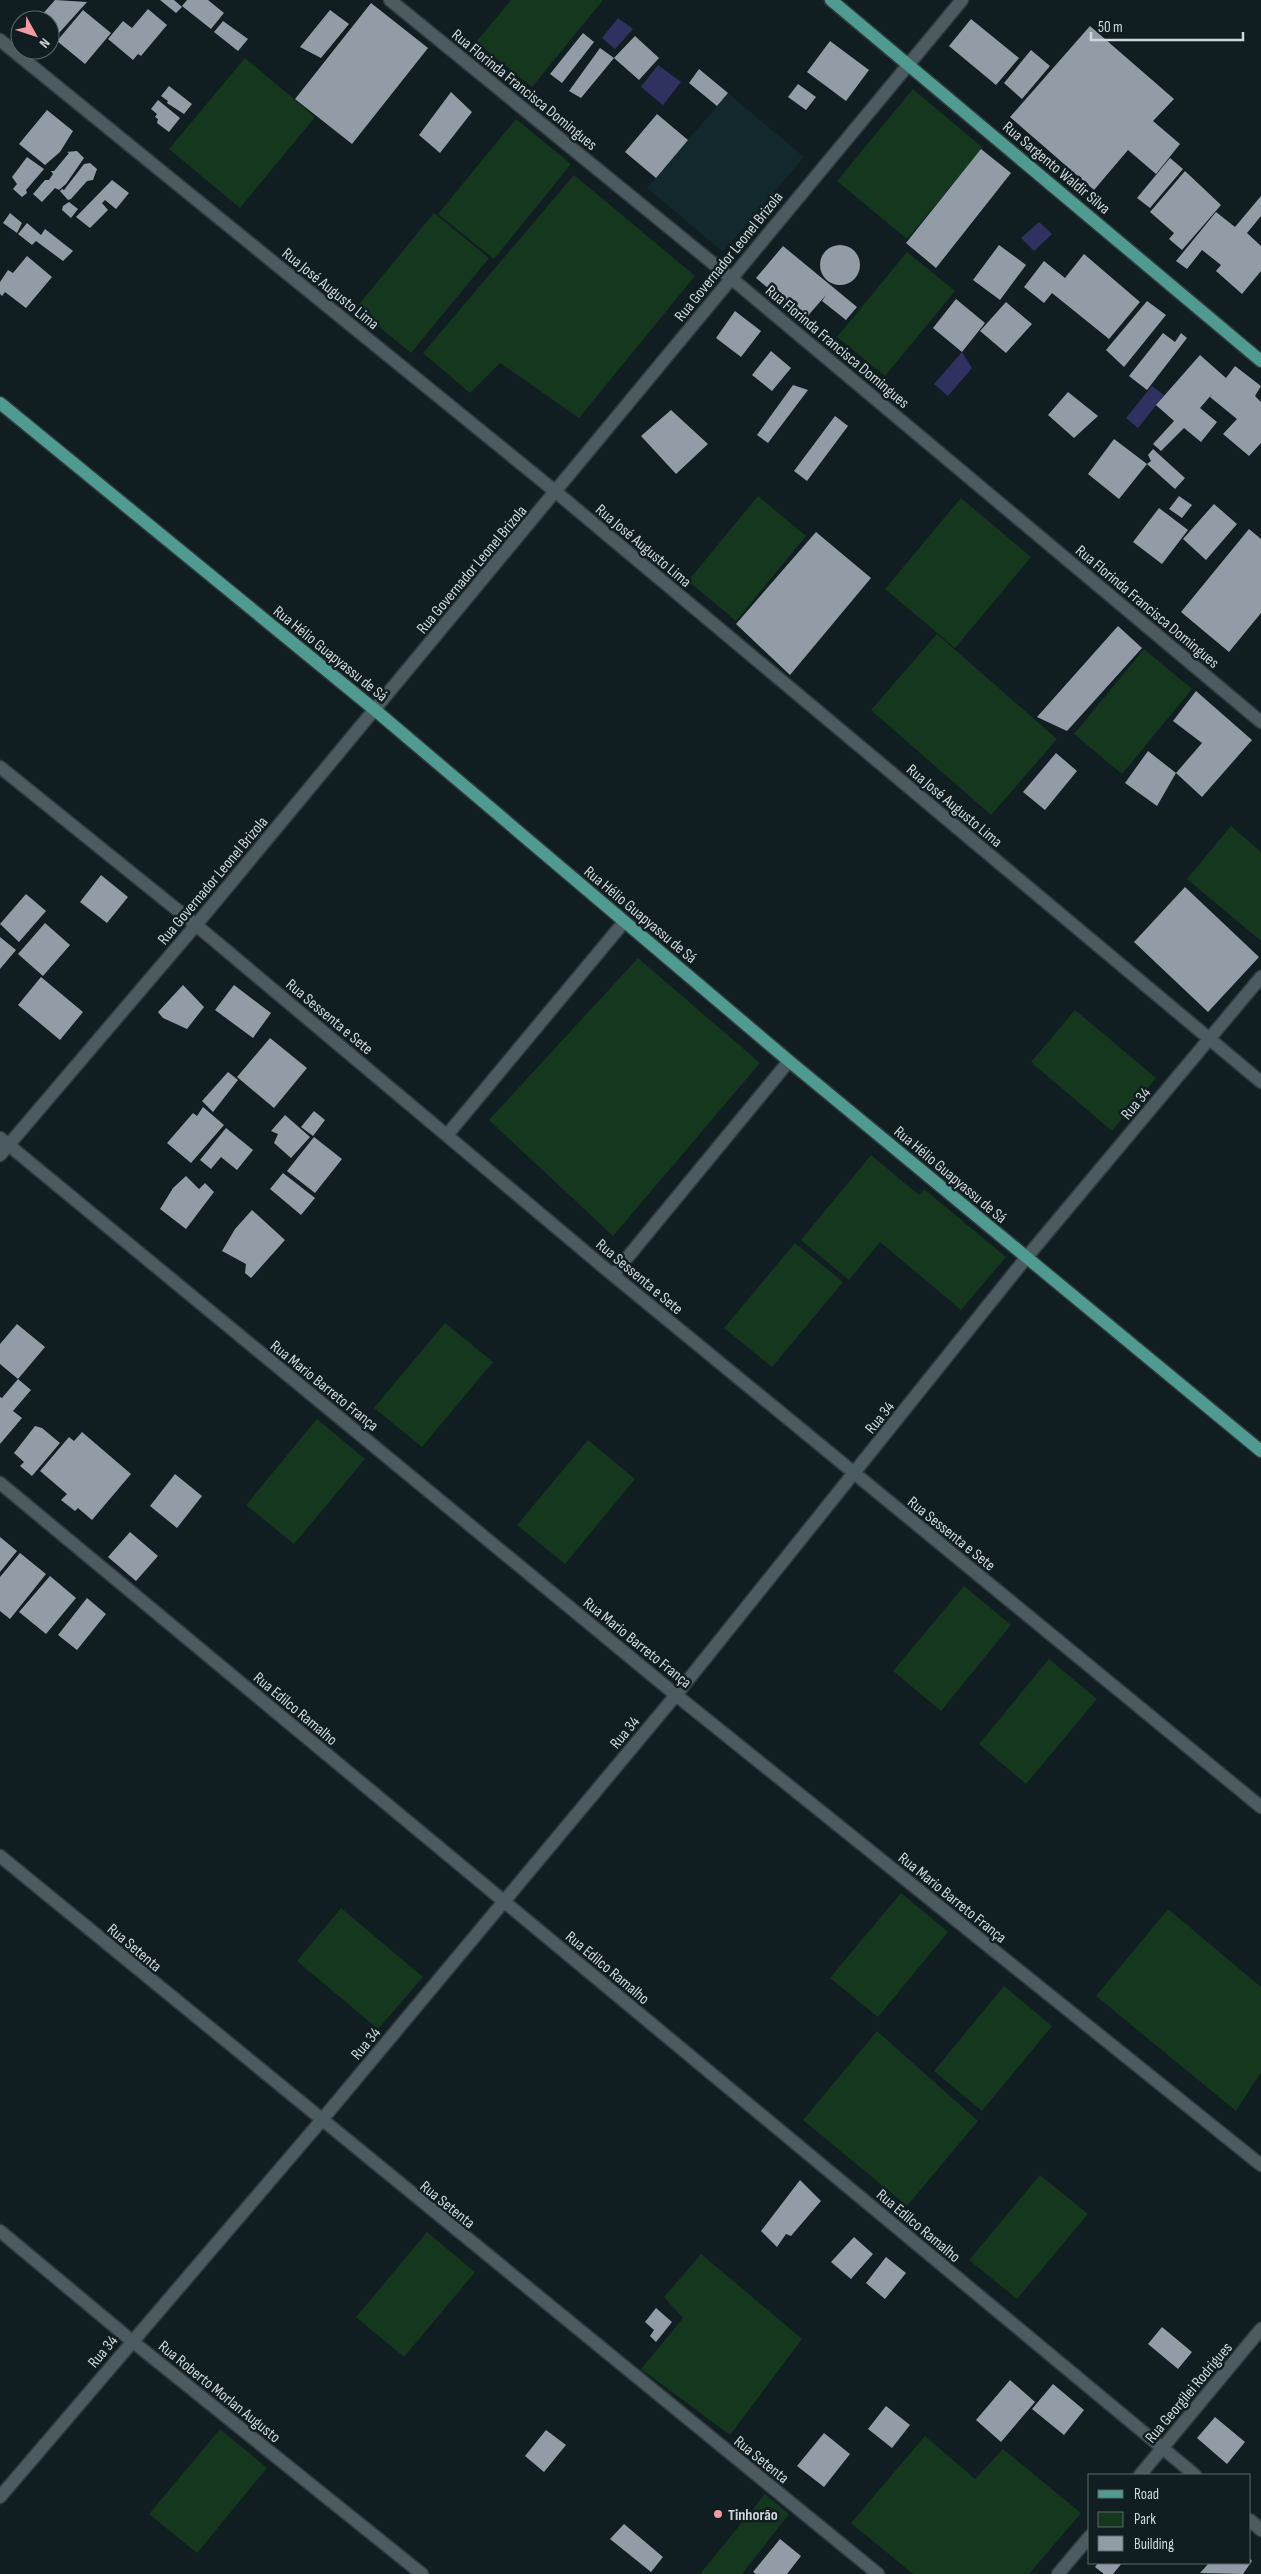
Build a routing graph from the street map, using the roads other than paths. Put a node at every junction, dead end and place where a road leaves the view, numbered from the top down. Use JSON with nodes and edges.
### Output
{"nodes":[{"id":1,"x":390,"y":0,"type":"edge"},
{"id":2,"x":831,"y":0,"type":"edge"},
{"id":3,"x":962,"y":0,"type":"edge"},
{"id":4,"x":0,"y":40,"type":"edge"},
{"id":5,"x":910,"y":65,"type":"junction"},
{"id":6,"x":731,"y":278,"type":"junction"},
{"id":7,"x":1261,"y":361,"type":"edge"},
{"id":8,"x":0,"y":403,"type":"edge"},
{"id":9,"x":556,"y":492,"type":"junction"},
{"id":10,"x":375,"y":710,"type":"junction"},
{"id":11,"x":1261,"y":722,"type":"edge"},
{"id":12,"x":0,"y":768,"type":"edge"},
{"id":13,"x":624,"y":922,"type":"junction"},
{"id":14,"x":196,"y":925,"type":"junction"},
{"id":15,"x":1261,"y":977,"type":"edge"},
{"id":16,"x":1209,"y":1040,"type":"junction"},
{"id":17,"x":790,"y":1061,"type":"junction"},
{"id":18,"x":1261,"y":1082,"type":"edge"},
{"id":19,"x":447,"y":1135,"type":"junction"},
{"id":20,"x":3,"y":1146,"type":"edge"},
{"id":21,"x":1026,"y":1258,"type":"junction"},
{"id":22,"x":613,"y":1276,"type":"junction"},
{"id":23,"x":1261,"y":1450,"type":"edge"},
{"id":24,"x":854,"y":1474,"type":"junction"},
{"id":25,"x":0,"y":1483,"type":"edge"},
{"id":26,"x":676,"y":1695,"type":"junction"},
{"id":27,"x":1261,"y":1808,"type":"edge"},
{"id":28,"x":0,"y":1856,"type":"edge"},
{"id":29,"x":503,"y":1901,"type":"junction"},
{"id":30,"x":321,"y":2121,"type":"junction"},
{"id":31,"x":1261,"y":2165,"type":"edge"},
{"id":32,"x":0,"y":2231,"type":"edge"},
{"id":33,"x":1261,"y":2329,"type":"edge"},
{"id":34,"x":132,"y":2341,"type":"junction"},
{"id":35,"x":1162,"y":2448,"type":"junction"},
{"id":36,"x":1141,"y":2474,"type":"edge"},
{"id":37,"x":1194,"y":2474,"type":"edge"},
{"id":38,"x":0,"y":2497,"type":"edge"},
{"id":39,"x":1251,"y":2521,"type":"edge"},
{"id":40,"x":1261,"y":2530,"type":"edge"},
{"id":41,"x":1088,"y":2538,"type":"edge"},
{"id":42,"x":422,"y":2574,"type":"edge"},
{"id":43,"x":878,"y":2574,"type":"edge"},
{"id":44,"x":1058,"y":2574,"type":"edge"}],
"edges":[{"from":1,"to":6,"type":"street","name":"Rua Florinda Francisca Domingues"},
{"from":2,"to":5,"type":"main road","name":"Rua Sargento Waldir Silva"},
{"from":3,"to":5,"type":"street","name":"Rua Governador Leonel Brizola"},
{"from":4,"to":9,"type":"street","name":"Rua José Augusto Lima"},
{"from":5,"to":6,"type":"street","name":"Rua Governador Leonel Brizola"},
{"from":5,"to":7,"type":"main road","name":"Rua Sargento Waldir Silva"},
{"from":6,"to":9,"type":"street","name":"Rua Governador Leonel Brizola"},
{"from":6,"to":11,"type":"street","name":"Rua Florinda Francisca Domingues"},
{"from":8,"to":10,"type":"main road","name":"Rua Hélio Guapyassu de Sá"},
{"from":9,"to":10,"type":"street","name":"Rua Governador Leonel Brizola"},
{"from":9,"to":16,"type":"street","name":"Rua José Augusto Lima"},
{"from":10,"to":13,"type":"main road","name":"Rua Hélio Guapyassu de Sá"},
{"from":10,"to":14,"type":"street","name":"Rua Governador Leonel Brizola"},
{"from":12,"to":14,"type":"street","name":"Rua Sessenta e Sete"},
{"from":13,"to":17,"type":"main road","name":"Rua Hélio Guapyassu de Sá"},
{"from":13,"to":19,"type":"street"},
{"from":14,"to":19,"type":"street","name":"Rua Sessenta e Sete"},
{"from":14,"to":20,"type":"street","name":"Rua Governador Leonel Brizola"},
{"from":15,"to":16,"type":"street","name":"Rua 34"},
{"from":16,"to":18,"type":"street","name":"Rua José Augusto Lima"},
{"from":16,"to":21,"type":"street","name":"Rua 34"},
{"from":17,"to":21,"type":"main road","name":"Rua Hélio Guapyassu de Sá"},
{"from":17,"to":22,"type":"street"},
{"from":19,"to":22,"type":"street","name":"Rua Sessenta e Sete"},
{"from":20,"to":26,"type":"street","name":"Rua Mario Barreto França"},
{"from":21,"to":23,"type":"main road","name":"Rua Hélio Guapyassu de Sá"},
{"from":21,"to":24,"type":"street","name":"Rua 34"},
{"from":22,"to":24,"type":"street","name":"Rua Sessenta e Sete"},
{"from":24,"to":26,"type":"street","name":"Rua 34"},
{"from":24,"to":27,"type":"street","name":"Rua Sessenta e Sete"},
{"from":25,"to":29,"type":"street","name":"Rua Edilco Ramalho"},
{"from":26,"to":29,"type":"street","name":"Rua 34"},
{"from":26,"to":31,"type":"street","name":"Rua Mario Barreto França"},
{"from":28,"to":30,"type":"street","name":"Rua Setenta"},
{"from":29,"to":30,"type":"street","name":"Rua 34"},
{"from":29,"to":35,"type":"street","name":"Rua Edilco Ramalho"},
{"from":30,"to":34,"type":"street","name":"Rua 34"},
{"from":30,"to":43,"type":"street","name":"Rua Setenta"},
{"from":32,"to":34,"type":"street","name":"Rua Roberto Morlan Augusto"},
{"from":33,"to":35,"type":"street","name":"Rua Georgilei Rodrigues"},
{"from":34,"to":38,"type":"street","name":"Rua 34"},
{"from":34,"to":42,"type":"street","name":"Rua Roberto Morlan Augusto"},
{"from":35,"to":36,"type":"street","name":"Rua Georgilei Rodrigues"},
{"from":35,"to":37,"type":"street","name":"Rua Edilco Ramalho"},
{"from":39,"to":40,"type":"street"},
{"from":41,"to":44,"type":"street"}]}
